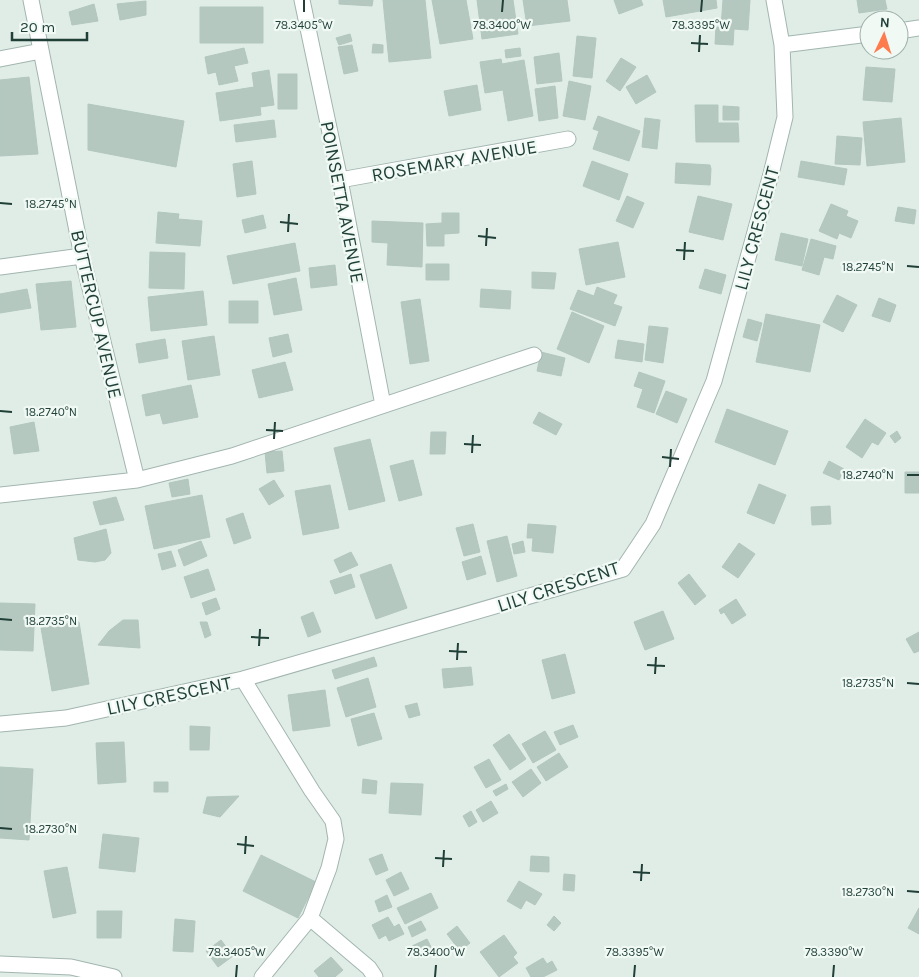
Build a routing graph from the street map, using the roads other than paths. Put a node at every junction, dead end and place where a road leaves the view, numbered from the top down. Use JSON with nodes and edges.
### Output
{"nodes":[{"id":1,"x":31,"y":0,"type":"edge"},
{"id":2,"x":302,"y":0,"type":"edge"},
{"id":3,"x":774,"y":0,"type":"edge"},
{"id":4,"x":859,"y":35,"type":"edge"},
{"id":5,"x":782,"y":45,"type":"junction"},
{"id":6,"x":41,"y":51,"type":"junction"},
{"id":7,"x":0,"y":58,"type":"edge"},
{"id":8,"x":568,"y":139,"type":"dead end"},
{"id":9,"x":340,"y":180,"type":"junction"},
{"id":10,"x":82,"y":256,"type":"junction"},
{"id":11,"x":0,"y":267,"type":"edge"},
{"id":12,"x":534,"y":355,"type":"dead end"},
{"id":13,"x":383,"y":406,"type":"junction"},
{"id":14,"x":137,"y":480,"type":"junction"},
{"id":15,"x":0,"y":495,"type":"edge"},
{"id":16,"x":243,"y":679,"type":"junction"},
{"id":17,"x":0,"y":724,"type":"edge"},
{"id":18,"x":310,"y":918,"type":"junction"},
{"id":19,"x":0,"y":964,"type":"edge"},
{"id":20,"x":114,"y":977,"type":"edge"},
{"id":21,"x":262,"y":977,"type":"edge"},
{"id":22,"x":375,"y":977,"type":"edge"}],
"edges":[{"from":1,"to":6,"type":"street","name":"BUTTERCUP AVENUE"},
{"from":2,"to":9,"type":"street","name":"POINSETTA AVENUE"},
{"from":3,"to":5,"type":"street","name":"LILY CRESCENT"},
{"from":4,"to":5,"type":"street"},
{"from":5,"to":16,"type":"street","name":"LILY CRESCENT"},
{"from":6,"to":7,"type":"street"},
{"from":6,"to":10,"type":"street","name":"BUTTERCUP AVENUE"},
{"from":8,"to":9,"type":"street","name":"ROSEMARY AVENUE"},
{"from":9,"to":13,"type":"street","name":"POINSETTA AVENUE"},
{"from":10,"to":11,"type":"street"},
{"from":10,"to":14,"type":"street","name":"BUTTERCUP AVENUE"},
{"from":12,"to":13,"type":"street"},
{"from":13,"to":14,"type":"street"},
{"from":14,"to":15,"type":"street"},
{"from":16,"to":17,"type":"street","name":"LILY CRESCENT"},
{"from":16,"to":18,"type":"street"},
{"from":18,"to":21,"type":"street"},
{"from":18,"to":22,"type":"street"},
{"from":19,"to":20,"type":"street"}]}
